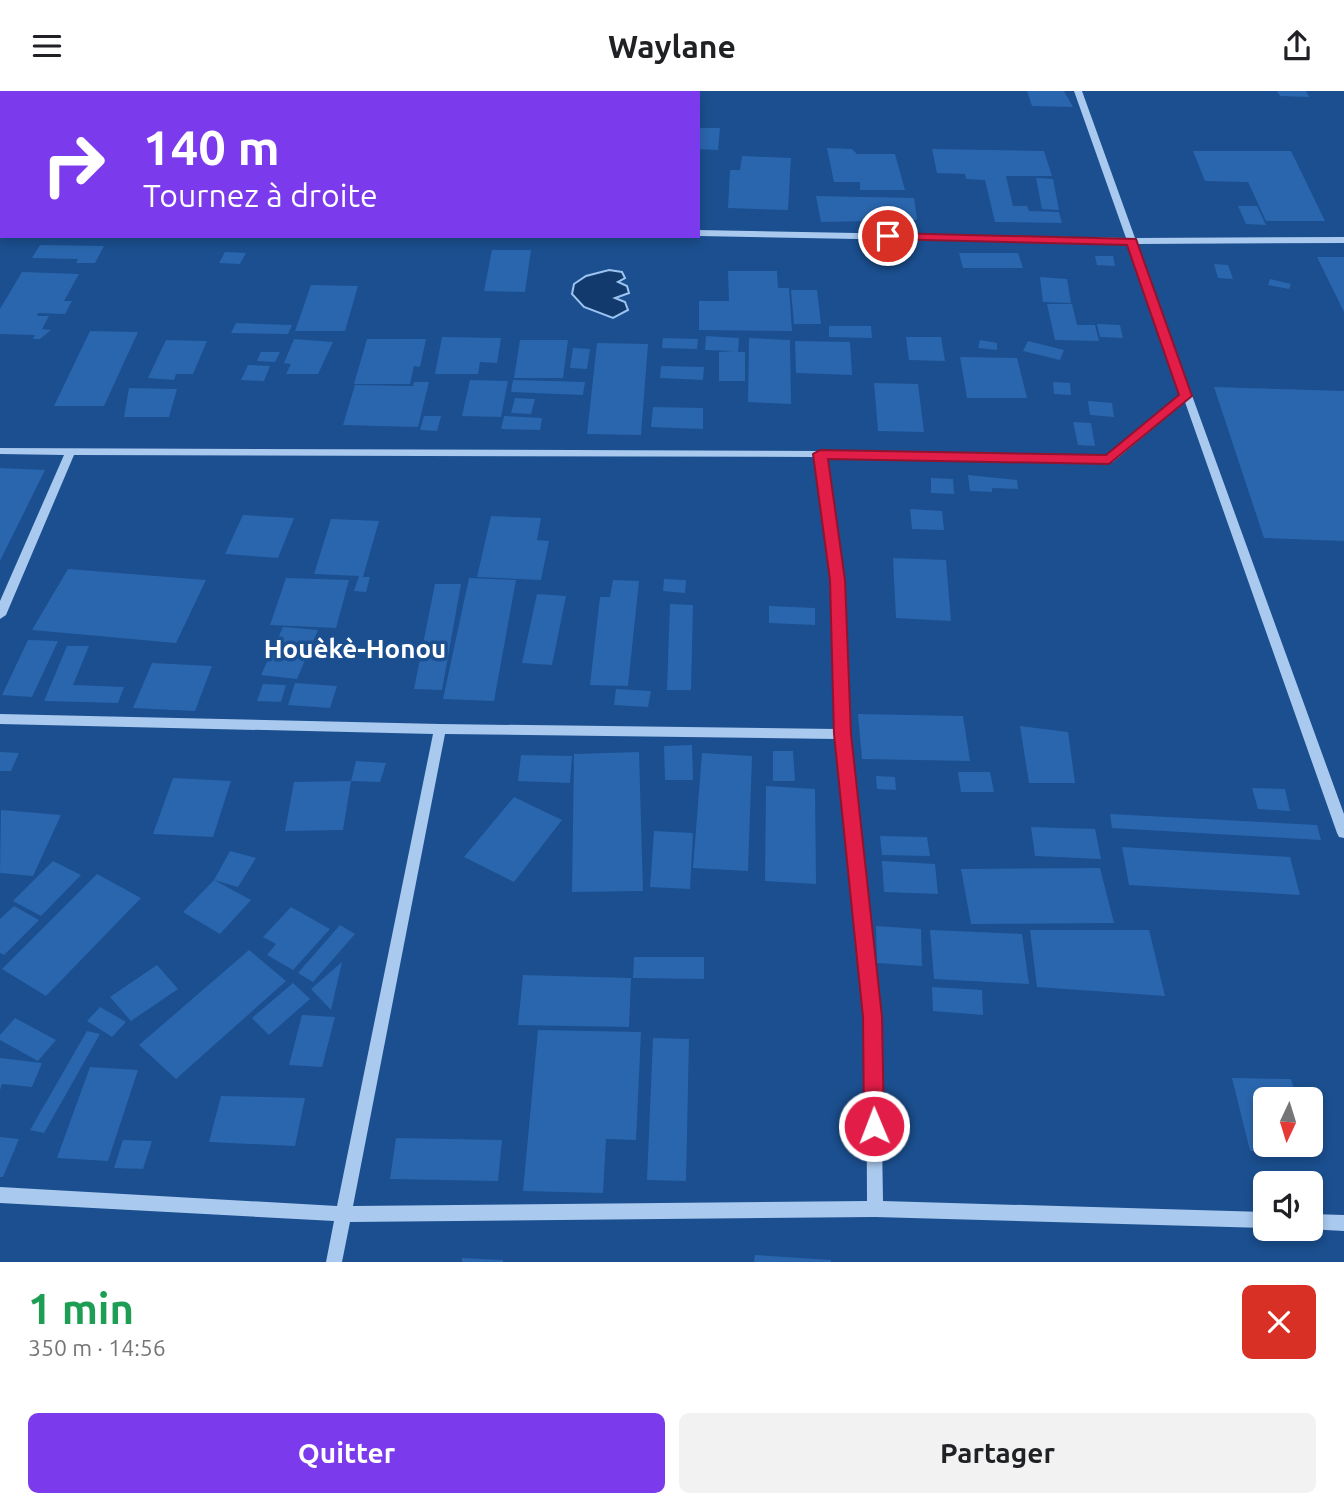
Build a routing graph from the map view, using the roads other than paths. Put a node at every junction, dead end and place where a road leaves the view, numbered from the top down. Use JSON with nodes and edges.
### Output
{"nodes":[{"id":1,"x":1078,"y":91,"type":"edge"},
{"id":2,"x":700,"y":233,"type":"edge"},
{"id":3,"x":1344,"y":240,"type":"edge"},
{"id":4,"x":1132,"y":241,"type":"junction"},
{"id":5,"x":1186,"y":396,"type":"junction"},
{"id":6,"x":0,"y":451,"type":"edge"},
{"id":7,"x":70,"y":452,"type":"junction"},
{"id":8,"x":820,"y":454,"type":"junction"},
{"id":9,"x":0,"y":615,"type":"edge"},
{"id":10,"x":0,"y":719,"type":"edge"},
{"id":11,"x":440,"y":729,"type":"junction"},
{"id":12,"x":842,"y":734,"type":"junction"},
{"id":13,"x":1344,"y":833,"type":"edge"},
{"id":14,"x":0,"y":1195,"type":"edge"},
{"id":15,"x":875,"y":1209,"type":"junction"},
{"id":16,"x":344,"y":1214,"type":"junction"},
{"id":17,"x":1253,"y":1220,"type":"edge"},
{"id":18,"x":1323,"y":1222,"type":"edge"},
{"id":19,"x":1344,"y":1223,"type":"edge"},
{"id":20,"x":334,"y":1262,"type":"edge"}],
"edges":[{"from":1,"to":4,"type":"street"},
{"from":2,"to":4,"type":"street"},
{"from":3,"to":4,"type":"street"},
{"from":4,"to":5,"type":"street"},
{"from":5,"to":8,"type":"street"},
{"from":5,"to":13,"type":"street"},
{"from":6,"to":7,"type":"street"},
{"from":7,"to":8,"type":"street"},
{"from":7,"to":9,"type":"street"},
{"from":8,"to":12,"type":"street"},
{"from":10,"to":11,"type":"street"},
{"from":11,"to":12,"type":"street"},
{"from":11,"to":16,"type":"street"},
{"from":12,"to":15,"type":"street"},
{"from":14,"to":16,"type":"street"},
{"from":15,"to":16,"type":"street"},
{"from":15,"to":17,"type":"street"},
{"from":16,"to":20,"type":"street"},
{"from":18,"to":19,"type":"street"}]}
